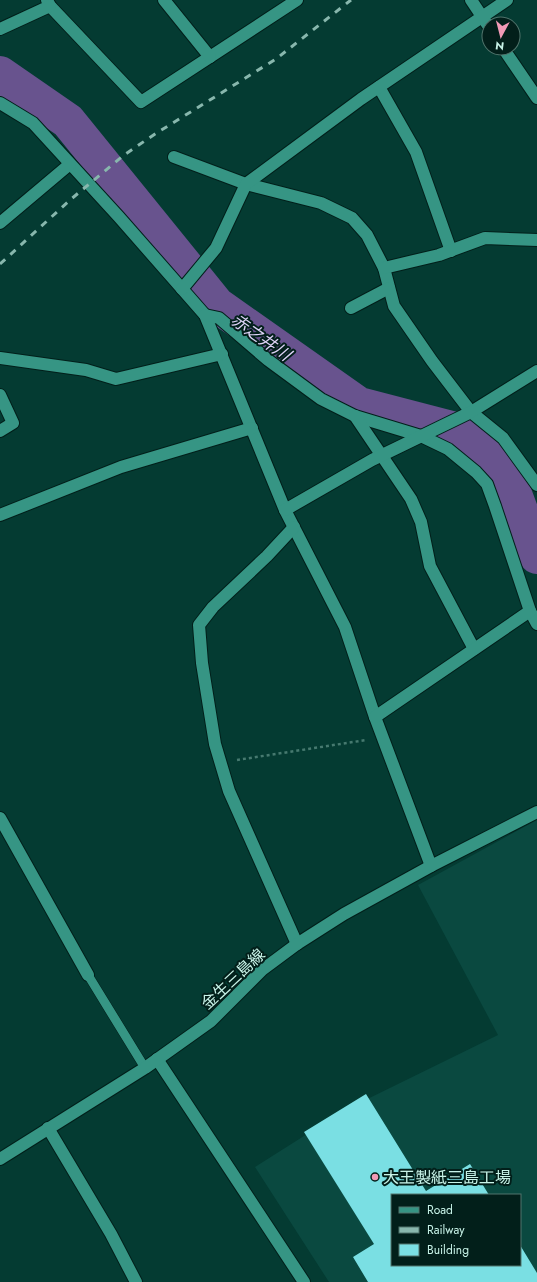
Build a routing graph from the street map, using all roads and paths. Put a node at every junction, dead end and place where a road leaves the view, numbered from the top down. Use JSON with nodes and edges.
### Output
{"nodes":[{"id":1,"x":164,"y":0,"type":"edge"},
{"id":2,"x":297,"y":0,"type":"edge"},
{"id":3,"x":471,"y":0,"type":"edge"},
{"id":4,"x":507,"y":0,"type":"edge"},
{"id":5,"x":48,"y":3,"type":"edge"},
{"id":6,"x":482,"y":16,"type":"edge"},
{"id":7,"x":492,"y":16,"type":"edge"},
{"id":8,"x":481,"y":25,"type":"edge"},
{"id":9,"x":0,"y":29,"type":"edge"},
{"id":10,"x":508,"y":56,"type":"edge"},
{"id":11,"x":210,"y":57,"type":"junction"},
{"id":12,"x":379,"y":87,"type":"junction"},
{"id":13,"x":537,"y":98,"type":"edge"},
{"id":14,"x":0,"y":103,"type":"edge"},
{"id":15,"x":174,"y":157,"type":"dead end"},
{"id":16,"x":70,"y":164,"type":"junction"},
{"id":17,"x":246,"y":184,"type":"junction"},
{"id":18,"x":0,"y":224,"type":"edge"},
{"id":19,"x":537,"y":240,"type":"edge"},
{"id":20,"x":451,"y":251,"type":"junction"},
{"id":21,"x":384,"y":268,"type":"junction"},
{"id":22,"x":186,"y":286,"type":"junction"},
{"id":23,"x":389,"y":288,"type":"junction"},
{"id":24,"x":351,"y":308,"type":"dead end"},
{"id":25,"x":205,"y":315,"type":"junction"},
{"id":26,"x":222,"y":354,"type":"junction"},
{"id":27,"x":0,"y":358,"type":"edge"},
{"id":28,"x":537,"y":370,"type":"edge"},
{"id":29,"x":0,"y":395,"type":"edge"},
{"id":30,"x":471,"y":412,"type":"junction"},
{"id":31,"x":355,"y":416,"type":"junction"},
{"id":32,"x":252,"y":428,"type":"junction"},
{"id":33,"x":0,"y":431,"type":"edge"},
{"id":34,"x":424,"y":434,"type":"junction"},
{"id":35,"x":381,"y":455,"type":"junction"},
{"id":36,"x":537,"y":485,"type":"edge"},
{"id":37,"x":285,"y":510,"type":"junction"},
{"id":38,"x":0,"y":515,"type":"edge"},
{"id":39,"x":294,"y":526,"type":"junction"},
{"id":40,"x":530,"y":611,"type":"junction"},
{"id":41,"x":537,"y":624,"type":"edge"},
{"id":42,"x":474,"y":649,"type":"junction"},
{"id":43,"x":375,"y":717,"type":"junction"},
{"id":44,"x":383,"y":737,"type":"junction"},
{"id":45,"x":221,"y":762,"type":"junction"},
{"id":46,"x":537,"y":812,"type":"edge"},
{"id":47,"x":0,"y":818,"type":"edge"},
{"id":48,"x":431,"y":866,"type":"junction"},
{"id":49,"x":298,"y":944,"type":"junction"},
{"id":50,"x":88,"y":976,"type":"joint"},
{"id":51,"x":157,"y":1059,"type":"junction"},
{"id":52,"x":145,"y":1068,"type":"junction"},
{"id":53,"x":48,"y":1128,"type":"junction"},
{"id":54,"x":0,"y":1159,"type":"edge"},
{"id":55,"x":136,"y":1282,"type":"edge"},
{"id":56,"x":304,"y":1282,"type":"edge"}],
"edges":[{"from":1,"to":11,"type":"street"},
{"from":2,"to":11,"type":"street"},
{"from":3,"to":6,"type":"street"},
{"from":4,"to":7,"type":"street"},
{"from":5,"to":9,"type":"street"},
{"from":5,"to":11,"type":"street"},
{"from":8,"to":12,"type":"street"},
{"from":10,"to":13,"type":"street"},
{"from":12,"to":17,"type":"street"},
{"from":12,"to":20,"type":"street"},
{"from":14,"to":16,"type":"street"},
{"from":15,"to":17,"type":"street"},
{"from":16,"to":18,"type":"street"},
{"from":16,"to":22,"type":"street"},
{"from":17,"to":21,"type":"street"},
{"from":17,"to":22,"type":"street"},
{"from":19,"to":20,"type":"street"},
{"from":20,"to":21,"type":"street"},
{"from":21,"to":23,"type":"street"},
{"from":22,"to":25,"type":"street"},
{"from":23,"to":24,"type":"street"},
{"from":23,"to":30,"type":"street"},
{"from":25,"to":26,"type":"street"},
{"from":25,"to":31,"type":"street"},
{"from":26,"to":27,"type":"street"},
{"from":26,"to":32,"type":"street"},
{"from":28,"to":30,"type":"street"},
{"from":29,"to":33,"type":"street"},
{"from":30,"to":34,"type":"street"},
{"from":30,"to":36,"type":"street"},
{"from":31,"to":34,"type":"street"},
{"from":31,"to":35,"type":"street"},
{"from":32,"to":37,"type":"street"},
{"from":32,"to":38,"type":"street"},
{"from":34,"to":35,"type":"street"},
{"from":34,"to":40,"type":"street"},
{"from":35,"to":37,"type":"street"},
{"from":35,"to":42,"type":"street"},
{"from":37,"to":39,"type":"street"},
{"from":39,"to":43,"type":"street"},
{"from":39,"to":45,"type":"street"},
{"from":40,"to":41,"type":"street"},
{"from":40,"to":42,"type":"street"},
{"from":42,"to":43,"type":"street"},
{"from":43,"to":44,"type":"street"},
{"from":44,"to":45,"type":"path"},
{"from":44,"to":48,"type":"street"},
{"from":45,"to":49,"type":"street"},
{"from":46,"to":48,"type":"street","name":"金生三島線"},
{"from":47,"to":50,"type":"street"},
{"from":48,"to":49,"type":"street","name":"金生三島線"},
{"from":49,"to":51,"type":"street","name":"金生三島線"},
{"from":50,"to":52,"type":"lane"},
{"from":51,"to":52,"type":"street","name":"金生三島線"},
{"from":51,"to":56,"type":"street"},
{"from":52,"to":53,"type":"street","name":"金生三島線"},
{"from":53,"to":54,"type":"street","name":"金生三島線"},
{"from":53,"to":55,"type":"street"}]}
